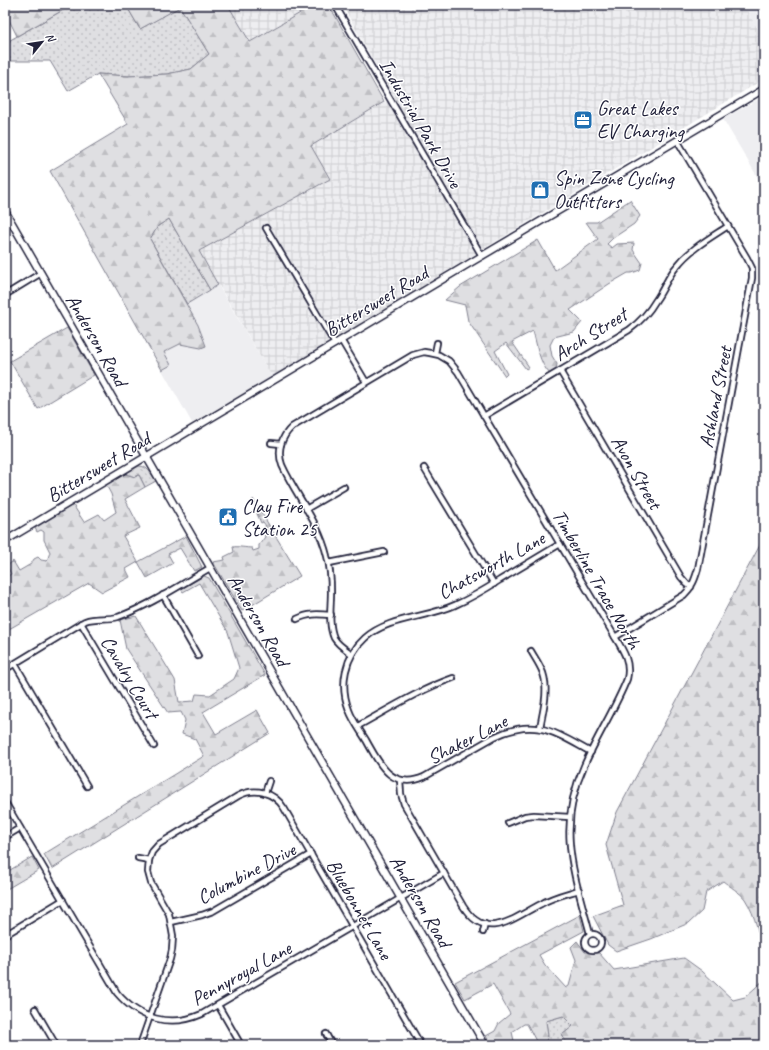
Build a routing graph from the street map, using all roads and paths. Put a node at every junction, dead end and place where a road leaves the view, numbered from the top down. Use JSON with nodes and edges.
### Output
{"nodes":[{"id":1,"x":335,"y":5,"type":"edge"},
{"id":2,"x":764,"y":89,"type":"edge"},
{"id":3,"x":677,"y":140,"type":"junction"},
{"id":4,"x":5,"y":211,"type":"edge"},
{"id":5,"x":728,"y":226,"type":"junction"},
{"id":6,"x":266,"y":228,"type":"dead end"},
{"id":7,"x":482,"y":256,"type":"junction"},
{"id":8,"x":41,"y":274,"type":"junction"},
{"id":9,"x":5,"y":294,"type":"edge"},
{"id":10,"x":342,"y":340,"type":"junction"},
{"id":11,"x":335,"y":344,"type":"junction"},
{"id":12,"x":437,"y":344,"type":"dead end"},
{"id":13,"x":435,"y":354,"type":"junction"},
{"id":14,"x":560,"y":371,"type":"junction"},
{"id":15,"x":366,"y":382,"type":"junction"},
{"id":16,"x":484,"y":416,"type":"junction"},
{"id":17,"x":271,"y":443,"type":"dead end"},
{"id":18,"x":281,"y":444,"type":"junction"},
{"id":19,"x":146,"y":457,"type":"junction"},
{"id":20,"x":424,"y":468,"type":"dead end"},
{"id":21,"x":344,"y":487,"type":"dead end"},
{"id":22,"x":306,"y":508,"type":"junction"},
{"id":23,"x":5,"y":541,"type":"edge"},
{"id":24,"x":560,"y":544,"type":"junction"},
{"id":25,"x":384,"y":552,"type":"dead end"},
{"id":26,"x":329,"y":563,"type":"junction"},
{"id":27,"x":210,"y":568,"type":"junction"},
{"id":28,"x":494,"y":584,"type":"junction"},
{"id":29,"x":691,"y":587,"type":"junction"},
{"id":30,"x":163,"y":595,"type":"junction"},
{"id":31,"x":331,"y":614,"type":"junction"},
{"id":32,"x":297,"y":619,"type":"dead end"},
{"id":33,"x":81,"y":623,"type":"junction"},
{"id":34,"x":615,"y":637,"type":"junction"},
{"id":35,"x":531,"y":651,"type":"dead end"},
{"id":36,"x":352,"y":654,"type":"junction"},
{"id":37,"x":198,"y":656,"type":"dead end"},
{"id":38,"x":15,"y":664,"type":"junction"},
{"id":39,"x":5,"y":668,"type":"edge"},
{"id":40,"x":453,"y":678,"type":"dead end"},
{"id":41,"x":358,"y":726,"type":"junction"},
{"id":42,"x":540,"y":728,"type":"junction"},
{"id":43,"x":154,"y":746,"type":"dead end"},
{"id":44,"x":591,"y":752,"type":"junction"},
{"id":45,"x":400,"y":780,"type":"junction"},
{"id":46,"x":269,"y":781,"type":"dead end"},
{"id":47,"x":87,"y":786,"type":"dead end"},
{"id":48,"x":266,"y":793,"type":"junction"},
{"id":49,"x":5,"y":802,"type":"edge"},
{"id":50,"x":570,"y":817,"type":"junction"},
{"id":51,"x":508,"y":822,"type":"dead end"},
{"id":52,"x":20,"y":828,"type":"junction"},
{"id":53,"x":5,"y":837,"type":"edge"},
{"id":54,"x":311,"y":854,"type":"junction"},
{"id":55,"x":138,"y":858,"type":"dead end"},
{"id":56,"x":149,"y":860,"type":"junction"},
{"id":57,"x":444,"y":873,"type":"junction"},
{"id":58,"x":579,"y":890,"type":"junction"},
{"id":59,"x":401,"y":899,"type":"junction"},
{"id":60,"x":63,"y":900,"type":"junction"},
{"id":61,"x":171,"y":922,"type":"junction"},
{"id":62,"x":487,"y":925,"type":"junction"},
{"id":63,"x":353,"y":927,"type":"junction"},
{"id":64,"x":483,"y":932,"type":"dead end"},
{"id":65,"x":590,"y":934,"type":"dead end"},
{"id":66,"x":5,"y":935,"type":"edge"},
{"id":67,"x":218,"y":1005,"type":"junction"},
{"id":68,"x":35,"y":1009,"type":"dead end"},
{"id":69,"x":150,"y":1017,"type":"junction"},
{"id":70,"x":326,"y":1034,"type":"dead end"},
{"id":71,"x":56,"y":1045,"type":"edge"},
{"id":72,"x":140,"y":1045,"type":"edge"},
{"id":73,"x":241,"y":1045,"type":"edge"},
{"id":74,"x":332,"y":1045,"type":"edge"},
{"id":75,"x":421,"y":1045,"type":"edge"},
{"id":76,"x":485,"y":1045,"type":"edge"}],
"edges":[{"from":1,"to":7,"type":"street","name":"Industrial Park Drive"},
{"from":2,"to":3,"type":"street","name":"Bittersweet Road"},
{"from":3,"to":5,"type":"street","name":"Ashland Street"},
{"from":3,"to":7,"type":"street","name":"Bittersweet Road"},
{"from":4,"to":8,"type":"street","name":"Anderson Road"},
{"from":5,"to":14,"type":"street","name":"Arch Street"},
{"from":5,"to":29,"type":"street","name":"Ashland Street"},
{"from":6,"to":11,"type":"street"},
{"from":7,"to":10,"type":"street","name":"Bittersweet Road"},
{"from":8,"to":9,"type":"street"},
{"from":8,"to":19,"type":"street","name":"Anderson Road"},
{"from":10,"to":11,"type":"street","name":"Bittersweet Road"},
{"from":10,"to":15,"type":"street"},
{"from":11,"to":19,"type":"street","name":"Bittersweet Road"},
{"from":12,"to":13,"type":"street"},
{"from":13,"to":15,"type":"street"},
{"from":13,"to":16,"type":"street","name":"Timberline Trace North"},
{"from":14,"to":16,"type":"street","name":"Arch Street"},
{"from":14,"to":29,"type":"street","name":"Avon Street"},
{"from":15,"to":18,"type":"street"},
{"from":16,"to":24,"type":"street","name":"Timberline Trace North"},
{"from":17,"to":18,"type":"street"},
{"from":18,"to":22,"type":"street"},
{"from":19,"to":23,"type":"street","name":"Bittersweet Road"},
{"from":19,"to":27,"type":"street","name":"Anderson Road"},
{"from":20,"to":28,"type":"street"},
{"from":21,"to":22,"type":"street"},
{"from":22,"to":26,"type":"street"},
{"from":24,"to":28,"type":"street","name":"Chatsworth Lane"},
{"from":24,"to":34,"type":"street","name":"Timberline Trace North"},
{"from":25,"to":26,"type":"street"},
{"from":26,"to":31,"type":"street"},
{"from":27,"to":30,"type":"street"},
{"from":27,"to":59,"type":"street","name":"Anderson Road"},
{"from":28,"to":36,"type":"street","name":"Chatsworth Lane"},
{"from":29,"to":34,"type":"street","name":"Ashland Street"},
{"from":30,"to":33,"type":"street"},
{"from":30,"to":37,"type":"street"},
{"from":31,"to":32,"type":"street"},
{"from":31,"to":36,"type":"street"},
{"from":33,"to":38,"type":"street"},
{"from":33,"to":43,"type":"street","name":"Cavalry Court"},
{"from":34,"to":44,"type":"street","name":"Timberline Trace North"},
{"from":35,"to":42,"type":"street"},
{"from":36,"to":41,"type":"street","name":"Chatsworth Lane"},
{"from":38,"to":39,"type":"street"},
{"from":38,"to":47,"type":"street"},
{"from":40,"to":41,"type":"street"},
{"from":41,"to":45,"type":"street","name":"Chatsworth Lane"},
{"from":42,"to":44,"type":"street","name":"Shaker Lane"},
{"from":42,"to":45,"type":"street","name":"Shaker Lane"},
{"from":44,"to":50,"type":"street","name":"Timberline Trace North"},
{"from":45,"to":57,"type":"street"},
{"from":46,"to":48,"type":"street"},
{"from":48,"to":54,"type":"street","name":"Bluebonnet Lane"},
{"from":48,"to":56,"type":"street"},
{"from":49,"to":52,"type":"street","name":"Pennyroyal Lane"},
{"from":50,"to":51,"type":"street"},
{"from":50,"to":58,"type":"street","name":"Timberline Trace North"},
{"from":52,"to":53,"type":"street"},
{"from":52,"to":60,"type":"street","name":"Pennyroyal Lane"},
{"from":54,"to":61,"type":"street","name":"Columbine Drive"},
{"from":54,"to":63,"type":"street","name":"Bluebonnet Lane"},
{"from":55,"to":56,"type":"street"},
{"from":56,"to":61,"type":"street"},
{"from":57,"to":59,"type":"street","name":"Pennyroyal Lane"},
{"from":57,"to":62,"type":"street"},
{"from":58,"to":62,"type":"street"},
{"from":58,"to":65,"type":"street","name":"Timberline Trace North"},
{"from":59,"to":63,"type":"street","name":"Pennyroyal Lane"},
{"from":59,"to":76,"type":"street","name":"Anderson Road"},
{"from":60,"to":66,"type":"street"},
{"from":60,"to":69,"type":"street","name":"Pennyroyal Lane"},
{"from":61,"to":69,"type":"street"},
{"from":62,"to":64,"type":"street"},
{"from":63,"to":67,"type":"street","name":"Pennyroyal Lane"},
{"from":63,"to":75,"type":"street","name":"Bluebonnet Lane"},
{"from":67,"to":69,"type":"street","name":"Pennyroyal Lane"},
{"from":67,"to":73,"type":"street"},
{"from":68,"to":71,"type":"street"},
{"from":69,"to":72,"type":"street"},
{"from":70,"to":74,"type":"street"}]}
